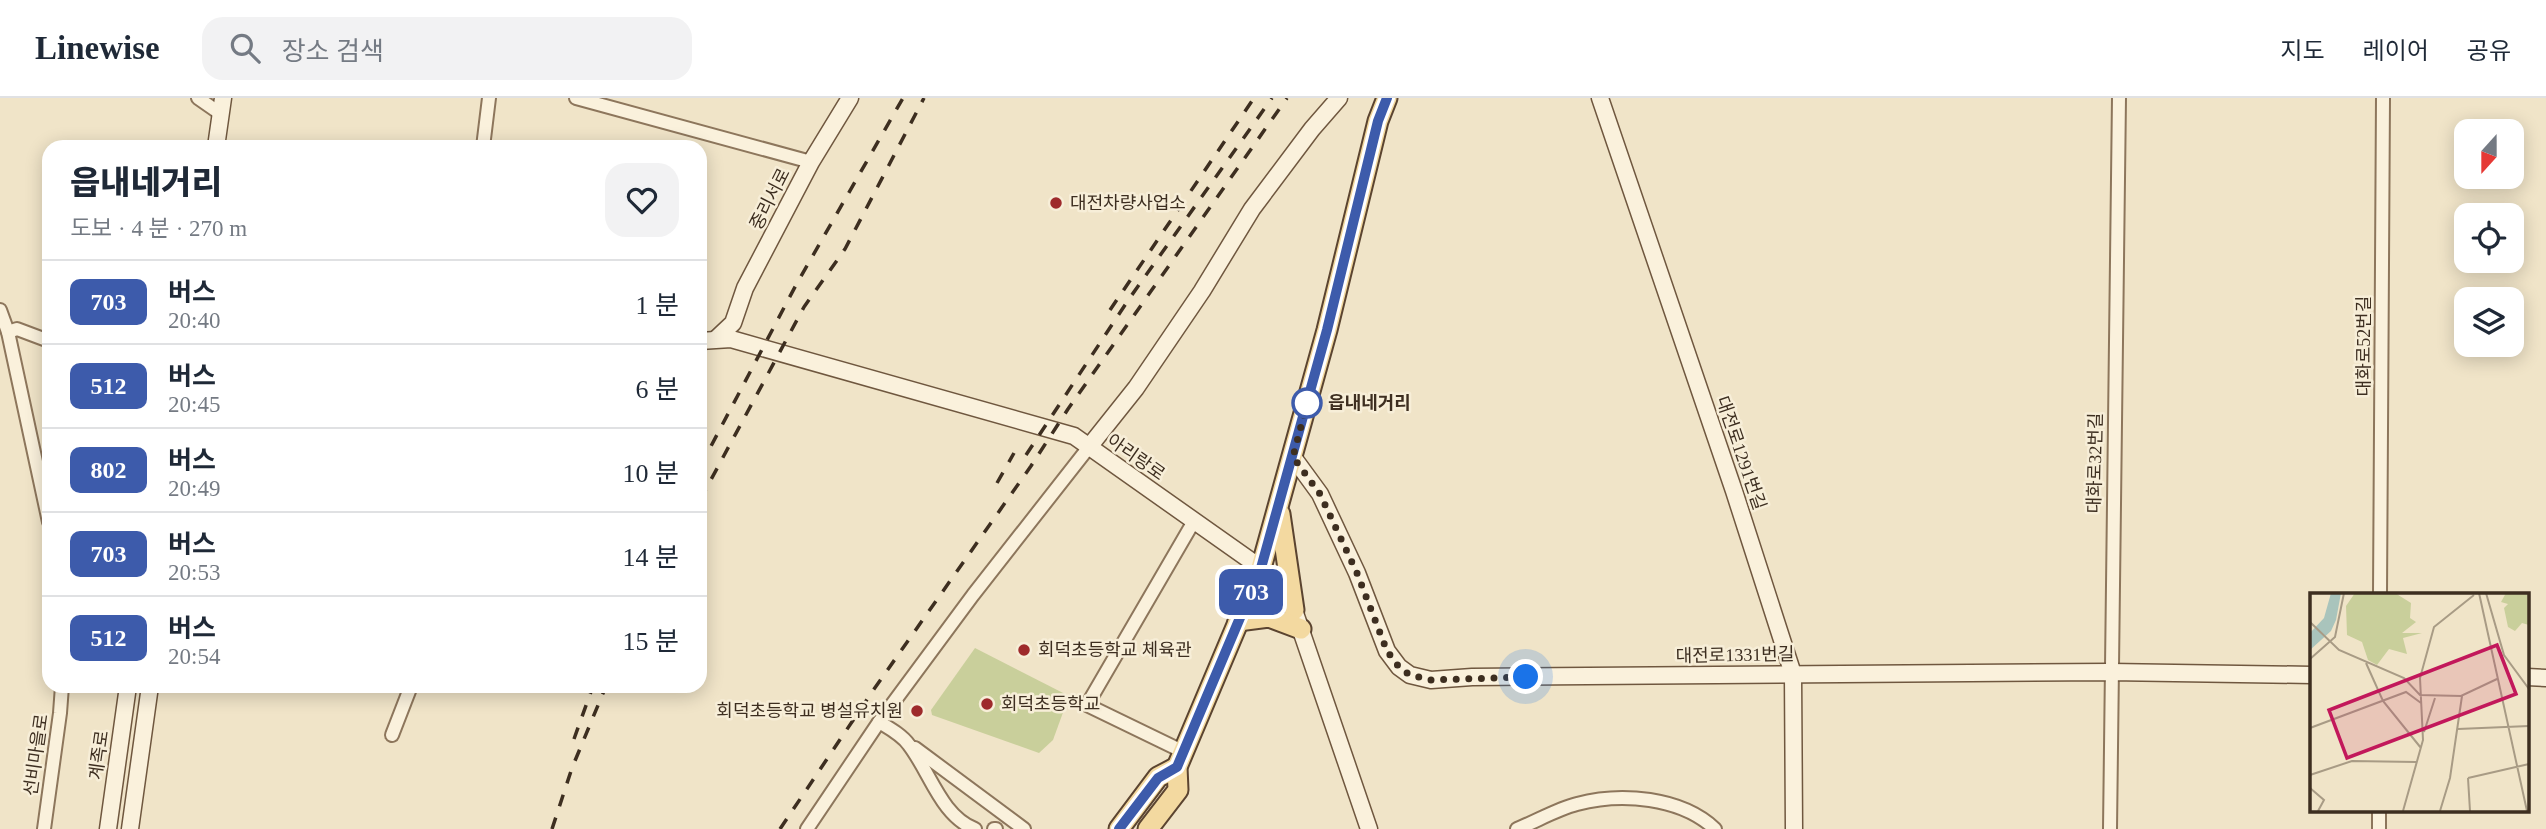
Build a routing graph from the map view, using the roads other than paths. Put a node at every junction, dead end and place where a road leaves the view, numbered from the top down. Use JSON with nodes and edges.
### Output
{"nodes":[{"id":1,"x":198,"y":98,"type":"edge"},
{"id":2,"x":489,"y":98,"type":"edge"},
{"id":3,"x":576,"y":98,"type":"edge"},
{"id":4,"x":850,"y":98,"type":"edge"},
{"id":5,"x":1339,"y":98,"type":"edge"},
{"id":6,"x":1387,"y":98,"type":"edge"},
{"id":7,"x":1600,"y":98,"type":"edge"},
{"id":8,"x":2119,"y":98,"type":"edge"},
{"id":9,"x":2384,"y":98,"type":"edge"},
{"id":10,"x":222,"y":106,"type":"edge"},
{"id":11,"x":217,"y":140,"type":"edge"},
{"id":12,"x":484,"y":140,"type":"edge"},
{"id":13,"x":811,"y":162,"type":"junction"},
{"id":14,"x":0,"y":310,"type":"edge"},
{"id":15,"x":733,"y":323,"type":"junction"},
{"id":16,"x":8,"y":331,"type":"junction"},
{"id":17,"x":42,"y":338,"type":"edge"},
{"id":18,"x":708,"y":340,"type":"edge"},
{"id":19,"x":746,"y":344,"type":"junction"},
{"id":20,"x":1089,"y":447,"type":"junction"},
{"id":21,"x":1293,"y":457,"type":"junction"},
{"id":22,"x":42,"y":489,"type":"edge"},
{"id":23,"x":1279,"y":507,"type":"junction"},
{"id":24,"x":1194,"y":521,"type":"junction"},
{"id":25,"x":1261,"y":568,"type":"junction"},
{"id":26,"x":2380,"y":593,"type":"edge"},
{"id":27,"x":1294,"y":610,"type":"junction"},
{"id":28,"x":1238,"y":621,"type":"junction"},
{"id":29,"x":1301,"y":629,"type":"junction"},
{"id":30,"x":2110,"y":672,"type":"junction"},
{"id":31,"x":1793,"y":674,"type":"junction"},
{"id":32,"x":2310,"y":675,"type":"edge"},
{"id":33,"x":2528,"y":677,"type":"edge"},
{"id":34,"x":2546,"y":678,"type":"edge"},
{"id":35,"x":61,"y":693,"type":"edge"},
{"id":36,"x":127,"y":693,"type":"edge"},
{"id":37,"x":149,"y":693,"type":"edge"},
{"id":38,"x":408,"y":693,"type":"edge"},
{"id":39,"x":879,"y":722,"type":"junction"},
{"id":40,"x":392,"y":735,"type":"dead end"},
{"id":41,"x":908,"y":743,"type":"junction"},
{"id":42,"x":1180,"y":760,"type":"junction"},
{"id":43,"x":44,"y":829,"type":"edge"},
{"id":44,"x":108,"y":829,"type":"edge"},
{"id":45,"x":130,"y":829,"type":"edge"},
{"id":46,"x":807,"y":829,"type":"edge"},
{"id":47,"x":975,"y":829,"type":"edge"},
{"id":48,"x":1024,"y":829,"type":"edge"},
{"id":49,"x":1119,"y":829,"type":"edge"},
{"id":50,"x":1149,"y":829,"type":"edge"},
{"id":51,"x":1369,"y":829,"type":"edge"},
{"id":52,"x":1517,"y":829,"type":"edge"},
{"id":53,"x":1715,"y":829,"type":"edge"},
{"id":54,"x":1794,"y":829,"type":"edge"},
{"id":55,"x":2110,"y":829,"type":"edge"}],
"edges":[{"from":1,"to":10,"type":"street"},
{"from":2,"to":12,"type":"street"},
{"from":3,"to":13,"type":"street"},
{"from":4,"to":13,"type":"street","name":"중리서로"},
{"from":5,"to":20,"type":"street"},
{"from":6,"to":21,"type":"main road"},
{"from":7,"to":31,"type":"street","name":"대전로1291번길"},
{"from":8,"to":30,"type":"street","name":"대화로32번길"},
{"from":9,"to":26,"type":"street","name":"대화로52번길"},
{"from":10,"to":11,"type":"street"},
{"from":13,"to":15,"type":"street","name":"중리서로"},
{"from":14,"to":16,"type":"street"},
{"from":15,"to":18,"type":"street","name":"중리서로"},
{"from":15,"to":19,"type":"street"},
{"from":16,"to":17,"type":"street"},
{"from":16,"to":22,"type":"street"},
{"from":18,"to":19,"type":"street","name":"아리랑로"},
{"from":19,"to":20,"type":"street","name":"아리랑로"},
{"from":20,"to":24,"type":"street","name":"아리랑로"},
{"from":20,"to":39,"type":"street"},
{"from":21,"to":23,"type":"main road"},
{"from":21,"to":31,"type":"street","name":"대전로1331번길"},
{"from":23,"to":25,"type":"main road"},
{"from":23,"to":27,"type":"main road"},
{"from":24,"to":25,"type":"street","name":"아리랑로"},
{"from":24,"to":42,"type":"street"},
{"from":25,"to":27,"type":"street","name":"아리랑로"},
{"from":25,"to":28,"type":"main road"},
{"from":27,"to":29,"type":"street","name":"아리랑로"},
{"from":28,"to":29,"type":"main road"},
{"from":28,"to":42,"type":"main road"},
{"from":29,"to":51,"type":"street","name":"아리랑로"},
{"from":30,"to":31,"type":"street","name":"대전로1331번길"},
{"from":30,"to":32,"type":"street","name":"대전로1331번길"},
{"from":30,"to":55,"type":"street","name":"대화로32번길"},
{"from":31,"to":54,"type":"street","name":"대전로1291번길"},
{"from":33,"to":34,"type":"street"},
{"from":35,"to":43,"type":"street","name":"선비마을로"},
{"from":36,"to":44,"type":"street","name":"계족로"},
{"from":37,"to":45,"type":"street"},
{"from":38,"to":40,"type":"street"},
{"from":39,"to":41,"type":"street"},
{"from":39,"to":46,"type":"street"},
{"from":41,"to":47,"type":"street"},
{"from":41,"to":48,"type":"street"},
{"from":42,"to":49,"type":"main road"},
{"from":42,"to":50,"type":"main road"},
{"from":52,"to":53,"type":"street"}]}
